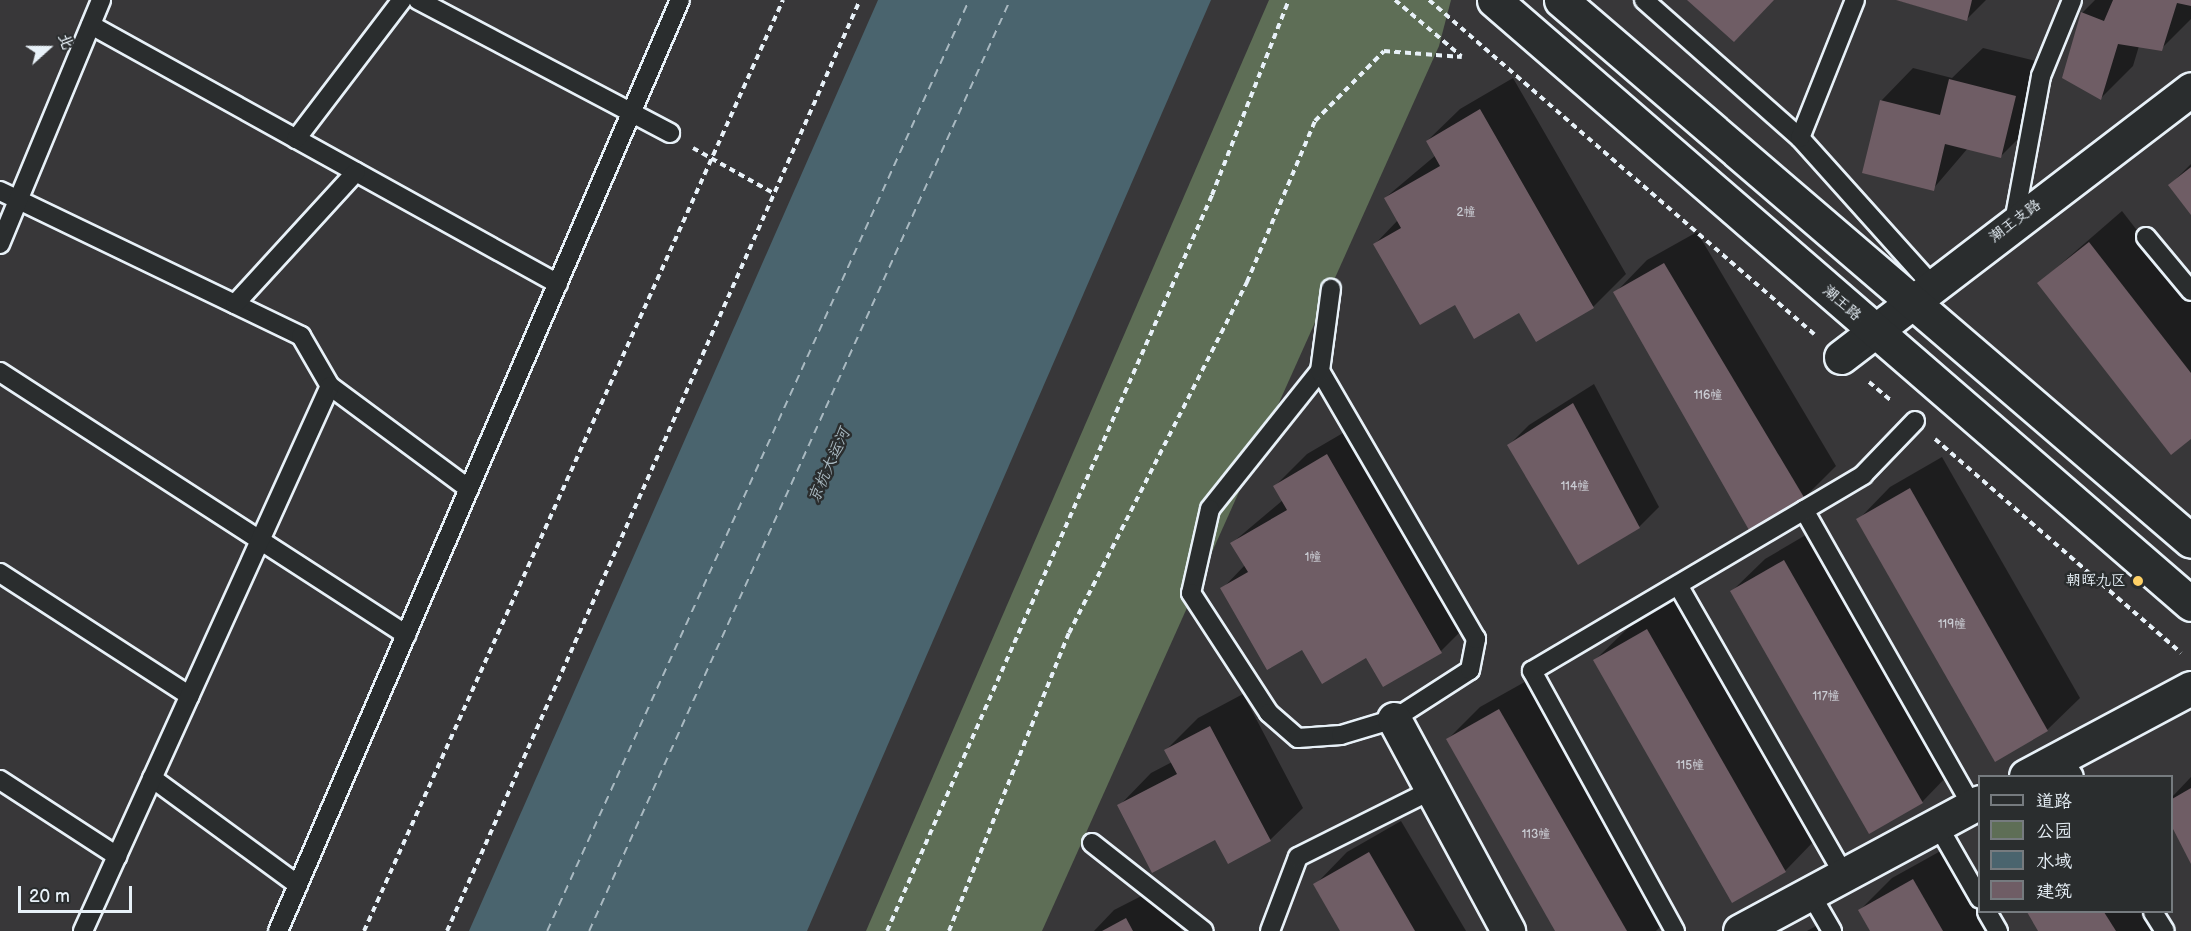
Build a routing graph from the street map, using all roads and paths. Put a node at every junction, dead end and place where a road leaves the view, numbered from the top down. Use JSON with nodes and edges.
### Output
{"nodes":[{"id":1,"x":101,"y":0,"type":"edge"},
{"id":2,"x":402,"y":0,"type":"edge"},
{"id":3,"x":418,"y":0,"type":"edge"},
{"id":4,"x":680,"y":0,"type":"edge"},
{"id":5,"x":783,"y":0,"type":"edge"},
{"id":6,"x":861,"y":0,"type":"edge"},
{"id":7,"x":1289,"y":0,"type":"edge"},
{"id":8,"x":1395,"y":0,"type":"edge"},
{"id":9,"x":1429,"y":0,"type":"edge"},
{"id":10,"x":1494,"y":0,"type":"edge"},
{"id":11,"x":1562,"y":0,"type":"edge"},
{"id":12,"x":1644,"y":0,"type":"edge"},
{"id":13,"x":1855,"y":0,"type":"edge"},
{"id":14,"x":2072,"y":0,"type":"edge"},
{"id":15,"x":91,"y":24,"type":"junction"},
{"id":16,"x":2191,"y":89,"type":"edge"},
{"id":17,"x":632,"y":113,"type":"junction"},
{"id":18,"x":670,"y":133,"type":"dead end"},
{"id":19,"x":1800,"y":138,"type":"junction"},
{"id":20,"x":296,"y":139,"type":"junction"},
{"id":21,"x":711,"y":160,"type":"junction"},
{"id":22,"x":356,"y":172,"type":"junction"},
{"id":23,"x":0,"y":191,"type":"edge"},
{"id":24,"x":775,"y":194,"type":"junction"},
{"id":25,"x":17,"y":203,"type":"junction"},
{"id":26,"x":1666,"y":209,"type":"dead end"},
{"id":27,"x":2014,"y":222,"type":"junction"},
{"id":28,"x":2146,"y":237,"type":"dead end"},
{"id":29,"x":0,"y":244,"type":"edge"},
{"id":30,"x":558,"y":284,"type":"junction"},
{"id":31,"x":1331,"y":289,"type":"dead end"},
{"id":32,"x":1921,"y":291,"type":"junction"},
{"id":33,"x":2191,"y":291,"type":"edge"},
{"id":34,"x":235,"y":304,"type":"junction"},
{"id":35,"x":1873,"y":329,"type":"junction"},
{"id":36,"x":1841,"y":357,"type":"dead end"},
{"id":37,"x":1320,"y":371,"type":"junction"},
{"id":38,"x":0,"y":372,"type":"edge"},
{"id":39,"x":330,"y":386,"type":"junction"},
{"id":40,"x":1915,"y":422,"type":"dead end"},
{"id":41,"x":470,"y":489,"type":"junction"},
{"id":42,"x":1804,"y":510,"type":"junction"},
{"id":43,"x":260,"y":541,"type":"junction"},
{"id":44,"x":2191,"y":541,"type":"edge"},
{"id":45,"x":0,"y":573,"type":"edge"},
{"id":46,"x":1678,"y":585,"type":"junction"},
{"id":47,"x":2191,"y":604,"type":"edge"},
{"id":48,"x":406,"y":635,"type":"junction"},
{"id":49,"x":2191,"y":687,"type":"edge"},
{"id":50,"x":190,"y":696,"type":"junction"},
{"id":51,"x":1394,"y":719,"type":"junction"},
{"id":52,"x":2068,"y":767,"type":"edge"},
{"id":53,"x":2034,"y":775,"type":"edge"},
{"id":54,"x":152,"y":778,"type":"junction"},
{"id":55,"x":0,"y":780,"type":"edge"},
{"id":56,"x":1432,"y":790,"type":"junction"},
{"id":57,"x":1976,"y":804,"type":"edge"},
{"id":58,"x":1937,"y":824,"type":"junction"},
{"id":59,"x":1092,"y":843,"type":"dead end"},
{"id":60,"x":117,"y":856,"type":"junction"},
{"id":61,"x":1844,"y":875,"type":"junction"},
{"id":62,"x":298,"y":885,"type":"junction"},
{"id":63,"x":1810,"y":893,"type":"junction"},
{"id":64,"x":1978,"y":896,"type":"edge"},
{"id":65,"x":1988,"y":913,"type":"edge"},
{"id":66,"x":2154,"y":913,"type":"edge"},
{"id":67,"x":83,"y":931,"type":"edge"},
{"id":68,"x":278,"y":931,"type":"edge"},
{"id":69,"x":364,"y":931,"type":"edge"},
{"id":70,"x":447,"y":931,"type":"edge"},
{"id":71,"x":887,"y":931,"type":"edge"},
{"id":72,"x":949,"y":931,"type":"edge"},
{"id":73,"x":1204,"y":931,"type":"edge"},
{"id":74,"x":1270,"y":931,"type":"edge"},
{"id":75,"x":1508,"y":931,"type":"edge"},
{"id":76,"x":1676,"y":931,"type":"edge"},
{"id":77,"x":1740,"y":931,"type":"edge"},
{"id":78,"x":1832,"y":931,"type":"edge"},
{"id":79,"x":1998,"y":931,"type":"edge"},
{"id":80,"x":2165,"y":931,"type":"edge"}],
"edges":[{"from":1,"to":15,"type":"lane"},
{"from":2,"to":20,"type":"lane"},
{"from":3,"to":17,"type":"lane"},
{"from":4,"to":17,"type":"lane"},
{"from":5,"to":21,"type":"path"},
{"from":6,"to":24,"type":"path"},
{"from":7,"to":71,"type":"path"},
{"from":8,"to":72,"type":"path"},
{"from":9,"to":26,"type":"path"},
{"from":10,"to":35,"type":"main road","name":"潮王路"},
{"from":11,"to":32,"type":"main road"},
{"from":12,"to":19,"type":"lane"},
{"from":13,"to":19,"type":"lane"},
{"from":14,"to":27,"type":"lane"},
{"from":15,"to":20,"type":"lane"},
{"from":15,"to":25,"type":"lane"},
{"from":16,"to":27,"type":"main road","name":"潮王支路"},
{"from":17,"to":18,"type":"lane"},
{"from":17,"to":30,"type":"lane"},
{"from":19,"to":32,"type":"lane"},
{"from":20,"to":22,"type":"lane"},
{"from":21,"to":24,"type":"path"},
{"from":21,"to":69,"type":"path"},
{"from":22,"to":30,"type":"lane"},
{"from":22,"to":34,"type":"lane"},
{"from":23,"to":25,"type":"lane"},
{"from":24,"to":70,"type":"path"},
{"from":25,"to":29,"type":"lane"},
{"from":25,"to":34,"type":"lane"},
{"from":27,"to":32,"type":"main road","name":"潮王支路"},
{"from":28,"to":33,"type":"lane"},
{"from":30,"to":41,"type":"lane"},
{"from":31,"to":37,"type":"lane"},
{"from":32,"to":35,"type":"main road","name":"潮王支路"},
{"from":32,"to":44,"type":"main road"},
{"from":34,"to":39,"type":"lane"},
{"from":35,"to":36,"type":"main road","name":"潮王支路"},
{"from":35,"to":47,"type":"main road","name":"潮王路"},
{"from":37,"to":51,"type":"lane"},
{"from":37,"to":51,"type":"lane"},
{"from":38,"to":43,"type":"lane"},
{"from":39,"to":41,"type":"lane"},
{"from":39,"to":43,"type":"lane"},
{"from":40,"to":42,"type":"lane"},
{"from":41,"to":48,"type":"lane"},
{"from":42,"to":46,"type":"lane"},
{"from":42,"to":57,"type":"lane"},
{"from":43,"to":48,"type":"lane"},
{"from":43,"to":50,"type":"lane"},
{"from":45,"to":50,"type":"lane"},
{"from":46,"to":61,"type":"lane"},
{"from":46,"to":76,"type":"lane"},
{"from":48,"to":62,"type":"lane"},
{"from":49,"to":52,"type":"main road"},
{"from":50,"to":54,"type":"lane"},
{"from":51,"to":56,"type":"main road"},
{"from":52,"to":53,"type":"main road"},
{"from":54,"to":60,"type":"lane"},
{"from":54,"to":62,"type":"lane"},
{"from":55,"to":60,"type":"lane"},
{"from":56,"to":74,"type":"lane"},
{"from":56,"to":75,"type":"main road"},
{"from":57,"to":58,"type":"main road"},
{"from":58,"to":61,"type":"main road"},
{"from":58,"to":64,"type":"lane"},
{"from":59,"to":73,"type":"lane"},
{"from":60,"to":67,"type":"lane"},
{"from":61,"to":63,"type":"main road"},
{"from":62,"to":68,"type":"lane"},
{"from":63,"to":77,"type":"main road"},
{"from":63,"to":78,"type":"lane"},
{"from":65,"to":79,"type":"lane"},
{"from":66,"to":80,"type":"lane"}]}
